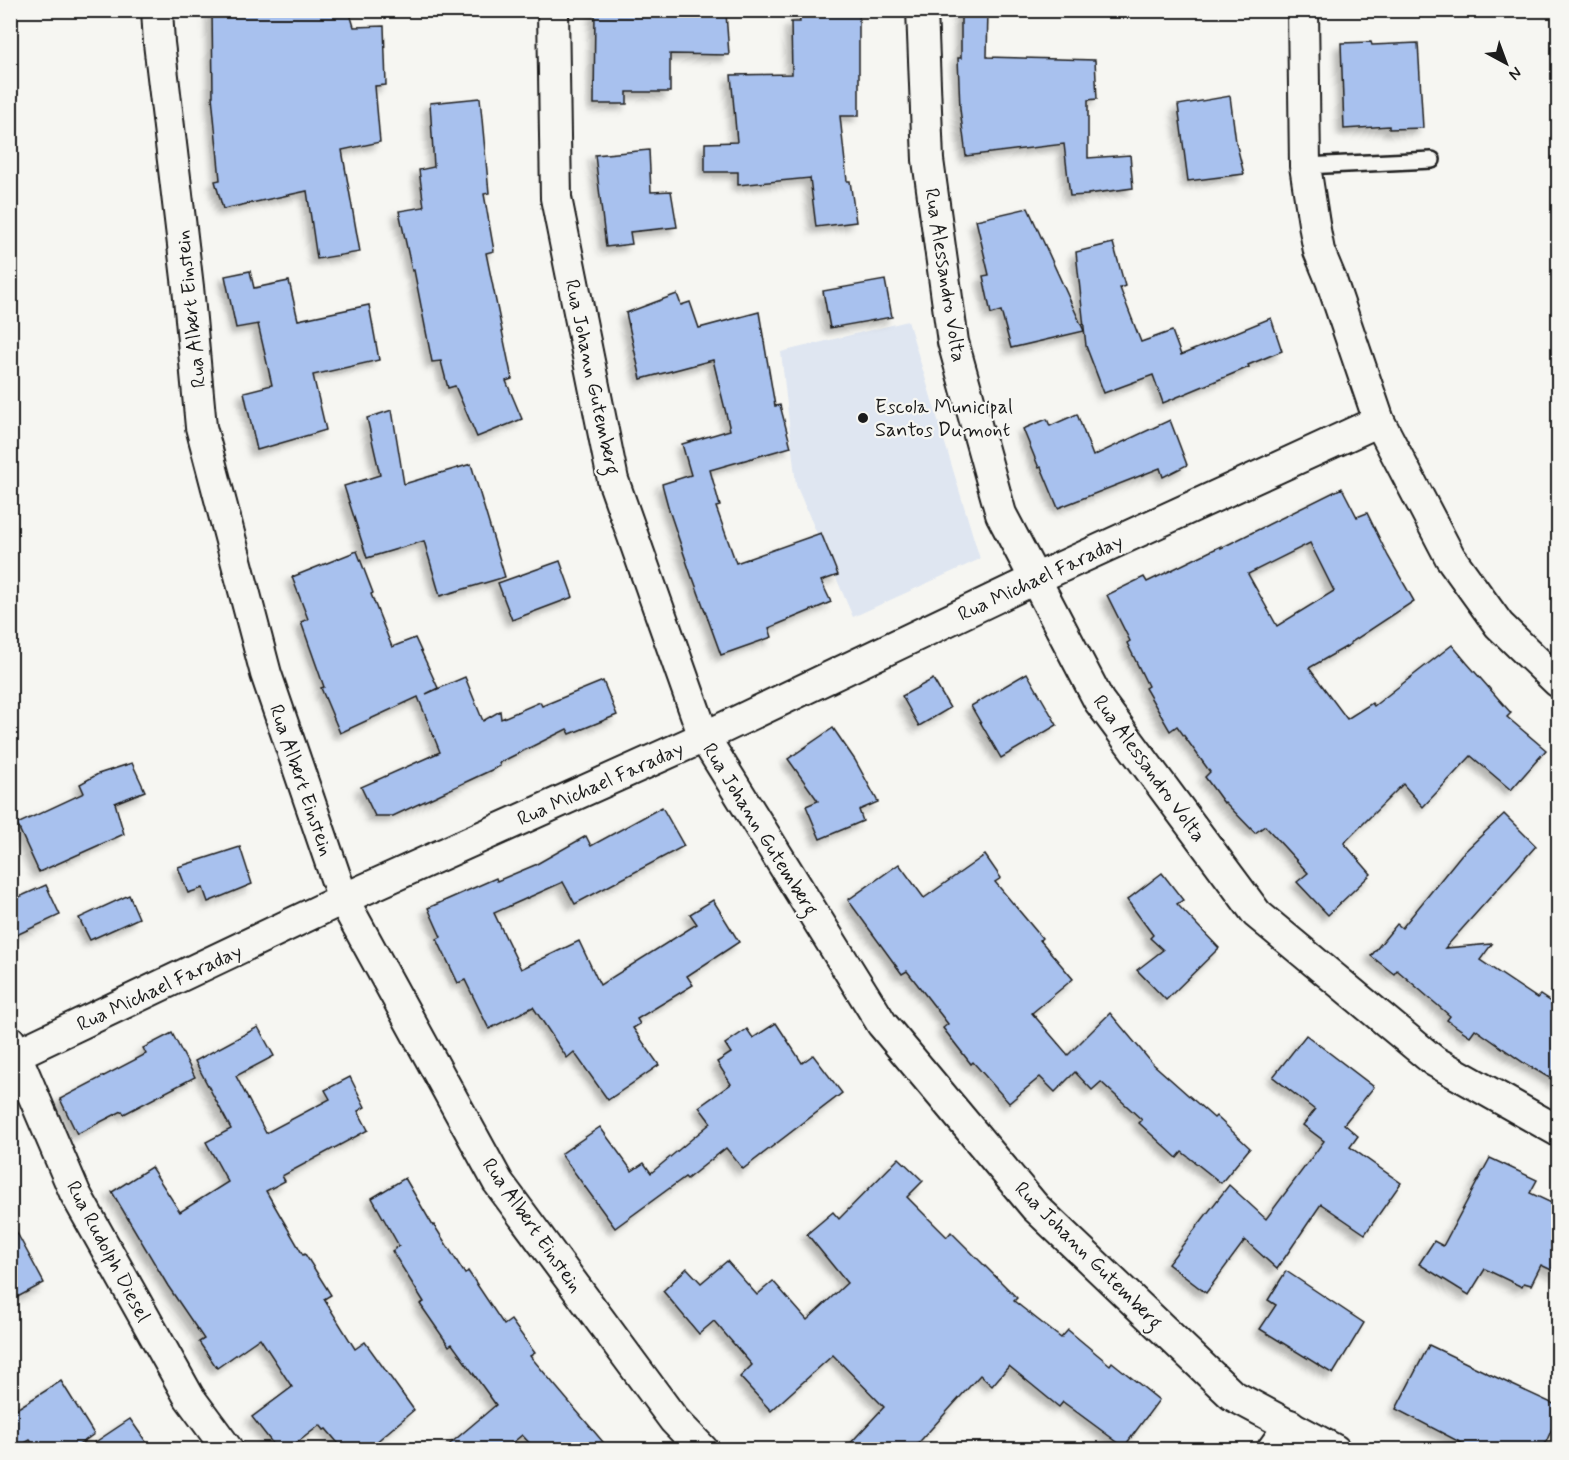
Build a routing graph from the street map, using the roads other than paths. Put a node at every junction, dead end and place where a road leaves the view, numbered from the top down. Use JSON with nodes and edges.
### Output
{"nodes":[{"id":1,"x":157,"y":10,"type":"edge"},
{"id":2,"x":554,"y":10,"type":"edge"},
{"id":3,"x":922,"y":10,"type":"edge"},
{"id":4,"x":1303,"y":10,"type":"edge"},
{"id":5,"x":1432,"y":160,"type":"dead end"},
{"id":6,"x":1305,"y":166,"type":"junction"},
{"id":7,"x":1380,"y":421,"type":"junction"},
{"id":8,"x":1035,"y":579,"type":"junction"},
{"id":9,"x":1558,"y":682,"type":"edge"},
{"id":10,"x":704,"y":737,"type":"junction"},
{"id":11,"x":343,"y":899,"type":"junction"},
{"id":12,"x":14,"y":1047,"type":"edge"},
{"id":13,"x":1558,"y":1131,"type":"edge"},
{"id":14,"x":1290,"y":1425,"type":"junction"},
{"id":15,"x":228,"y":1449,"type":"edge"},
{"id":16,"x":703,"y":1449,"type":"edge"},
{"id":17,"x":1272,"y":1449,"type":"edge"},
{"id":18,"x":1335,"y":1449,"type":"edge"}],
"edges":[{"from":1,"to":11,"type":"street","name":"Rua Albert Einstein"},
{"from":2,"to":10,"type":"street","name":"Rua Johann Gutemberg"},
{"from":3,"to":8,"type":"street","name":"Rua Alessandro Volta"},
{"from":4,"to":6,"type":"street"},
{"from":5,"to":6,"type":"lane"},
{"from":6,"to":7,"type":"street"},
{"from":7,"to":8,"type":"street","name":"Rua Michael Faraday"},
{"from":7,"to":9,"type":"street"},
{"from":8,"to":10,"type":"street","name":"Rua Michael Faraday"},
{"from":8,"to":13,"type":"street","name":"Rua Alessandro Volta"},
{"from":10,"to":11,"type":"street","name":"Rua Michael Faraday"},
{"from":10,"to":14,"type":"street","name":"Rua Johann Gutemberg"},
{"from":11,"to":12,"type":"street","name":"Rua Michael Faraday"},
{"from":11,"to":16,"type":"street","name":"Rua Albert Einstein"},
{"from":12,"to":15,"type":"street","name":"Rua Rudolph Diesel"},
{"from":14,"to":17,"type":"street"},
{"from":14,"to":18,"type":"street","name":"Rua Johann Gutemberg"}]}
